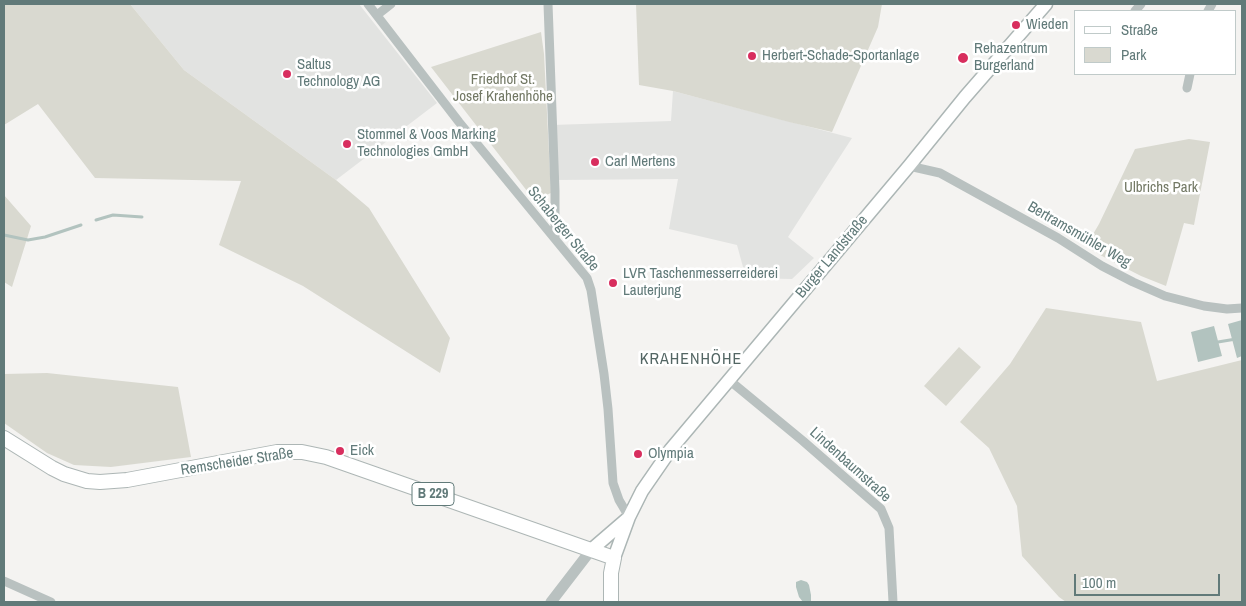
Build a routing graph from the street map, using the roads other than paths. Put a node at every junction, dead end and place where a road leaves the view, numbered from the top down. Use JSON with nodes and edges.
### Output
{"nodes":[{"id":1,"x":368,"y":4,"type":"edge"},
{"id":2,"x":391,"y":4,"type":"edge"},
{"id":3,"x":548,"y":4,"type":"edge"},
{"id":4,"x":1046,"y":4,"type":"edge"},
{"id":5,"x":377,"y":15,"type":"junction"},
{"id":6,"x":1190,"y":75,"type":"edge"},
{"id":7,"x":1187,"y":88,"type":"dead end"},
{"id":8,"x":909,"y":166,"type":"junction"},
{"id":9,"x":554,"y":238,"type":"junction"},
{"id":10,"x":1242,"y":308,"type":"edge"},
{"id":11,"x":729,"y":380,"type":"junction"},
{"id":12,"x":4,"y":438,"type":"edge"},
{"id":13,"x":629,"y":517,"type":"junction"},
{"id":14,"x":591,"y":550,"type":"junction"},
{"id":15,"x":614,"y":558,"type":"junction"},
{"id":16,"x":4,"y":581,"type":"edge"},
{"id":17,"x":50,"y":602,"type":"edge"},
{"id":18,"x":551,"y":602,"type":"edge"},
{"id":19,"x":611,"y":602,"type":"edge"},
{"id":20,"x":893,"y":602,"type":"edge"}],
"edges":[{"from":1,"to":5,"type":"street","name":"Schaberger Straße"},
{"from":2,"to":5,"type":"street"},
{"from":3,"to":9,"type":"street"},
{"from":4,"to":8,"type":"main road","name":"Burger Landstraße"},
{"from":5,"to":9,"type":"street","name":"Schaberger Straße"},
{"from":6,"to":7,"type":"street"},
{"from":8,"to":10,"type":"street","name":"Bertramsmühler Weg"},
{"from":8,"to":11,"type":"main road","name":"Burger Landstraße"},
{"from":9,"to":13,"type":"street","name":"Schaberger Straße"},
{"from":11,"to":13,"type":"main road","name":"Burger Landstraße"},
{"from":11,"to":20,"type":"street","name":"Lindenbaumstraße"},
{"from":12,"to":14,"type":"main road","name":"Remscheider Straße","number":"B 229"},
{"from":13,"to":14,"type":"main road","name":"Burger Landstraße"},
{"from":13,"to":15,"type":"main road","name":"Burger Landstraße"},
{"from":14,"to":15,"type":"main road","name":"Remscheider Straße","number":"B 229"},
{"from":14,"to":18,"type":"street"},
{"from":15,"to":19,"type":"main road"},
{"from":16,"to":17,"type":"street"}]}
